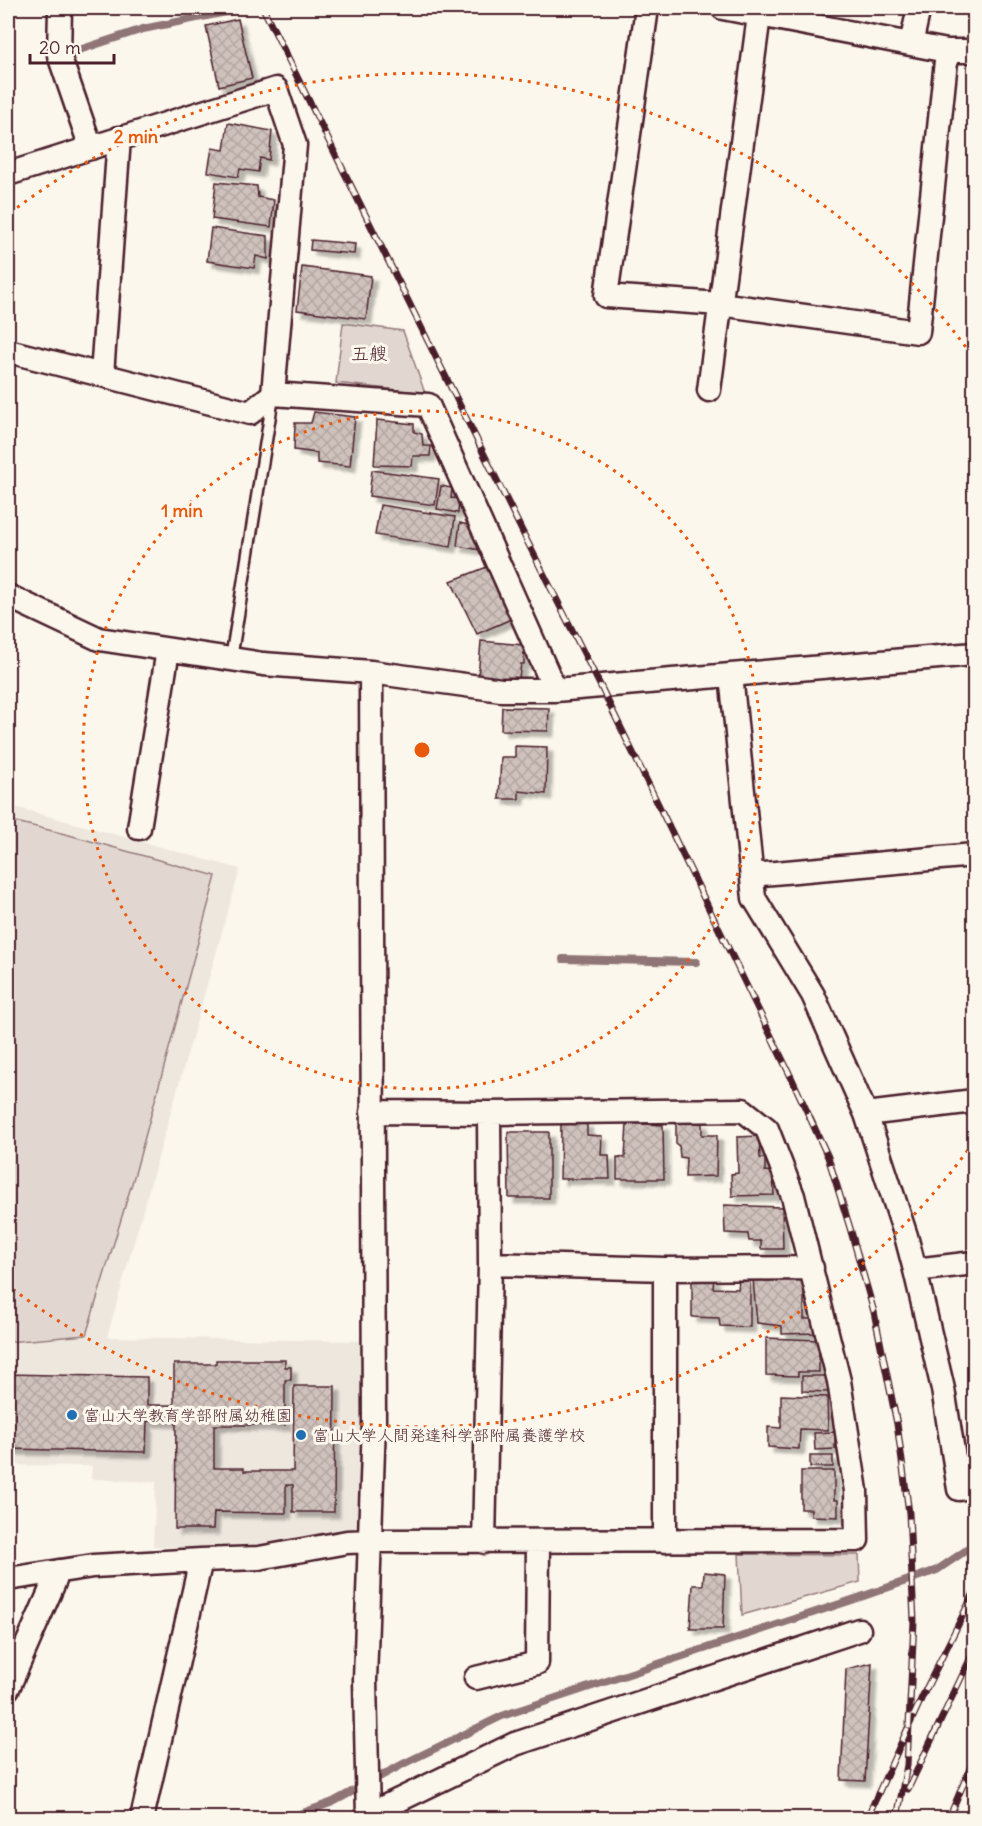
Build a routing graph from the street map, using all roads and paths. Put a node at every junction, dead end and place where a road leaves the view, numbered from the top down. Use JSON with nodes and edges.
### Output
{"nodes":[{"id":1,"x":60,"y":8,"type":"edge"},
{"id":2,"x":647,"y":8,"type":"edge"},
{"id":3,"x":723,"y":8,"type":"edge"},
{"id":4,"x":919,"y":8,"type":"edge"},
{"id":5,"x":760,"y":11,"type":"edge"},
{"id":6,"x":911,"y":44,"type":"junction"},
{"id":7,"x":947,"y":51,"type":"junction"},
{"id":8,"x":975,"y":51,"type":"edge"},
{"id":9,"x":119,"y":138,"type":"junction"},
{"id":10,"x":91,"y":148,"type":"junction"},
{"id":11,"x":8,"y":174,"type":"edge"},
{"id":12,"x":720,"y":304,"type":"junction"},
{"id":13,"x":8,"y":351,"type":"edge"},
{"id":14,"x":102,"y":375,"type":"junction"},
{"id":15,"x":709,"y":390,"type":"dead end"},
{"id":16,"x":273,"y":394,"type":"junction"},
{"id":17,"x":8,"y":596,"type":"edge"},
{"id":18,"x":168,"y":650,"type":"junction"},
{"id":19,"x":975,"y":654,"type":"edge"},
{"id":20,"x":231,"y":659,"type":"junction"},
{"id":21,"x":371,"y":672,"type":"junction"},
{"id":22,"x":731,"y":675,"type":"junction"},
{"id":23,"x":555,"y":690,"type":"junction"},
{"id":24,"x":139,"y":828,"type":"dead end"},
{"id":25,"x":975,"y":855,"type":"edge"},
{"id":26,"x":752,"y":875,"type":"junction"},
{"id":27,"x":975,"y":1101,"type":"edge"},
{"id":28,"x":372,"y":1112,"type":"junction"},
{"id":29,"x":489,"y":1113,"type":"junction"},
{"id":30,"x":866,"y":1114,"type":"junction"},
{"id":31,"x":975,"y":1263,"type":"edge"},
{"id":32,"x":490,"y":1264,"type":"junction"},
{"id":33,"x":812,"y":1268,"type":"junction"},
{"id":34,"x":664,"y":1269,"type":"junction"},
{"id":35,"x":915,"y":1270,"type":"junction"},
{"id":36,"x":975,"y":1486,"type":"edge"},
{"id":37,"x":371,"y":1541,"type":"junction"},
{"id":38,"x":665,"y":1541,"type":"junction"},
{"id":39,"x":484,"y":1542,"type":"junction"},
{"id":40,"x":537,"y":1542,"type":"junction"},
{"id":41,"x":201,"y":1560,"type":"junction"},
{"id":42,"x":59,"y":1571,"type":"junction"},
{"id":43,"x":8,"y":1579,"type":"edge"},
{"id":44,"x":859,"y":1630,"type":"dead end"},
{"id":45,"x":476,"y":1678,"type":"dead end"},
{"id":46,"x":8,"y":1688,"type":"edge"},
{"id":47,"x":368,"y":1817,"type":"edge"},
{"id":48,"x":142,"y":1818,"type":"edge"}],
"edges":[{"from":1,"to":10,"type":"street"},
{"from":2,"to":12,"type":"street"},
{"from":3,"to":5,"type":"street"},
{"from":4,"to":6,"type":"street"},
{"from":5,"to":6,"type":"street"},
{"from":5,"to":12,"type":"street"},
{"from":6,"to":7,"type":"street"},
{"from":7,"to":8,"type":"street"},
{"from":7,"to":12,"type":"street"},
{"from":9,"to":10,"type":"street"},
{"from":9,"to":14,"type":"street"},
{"from":9,"to":16,"type":"street"},
{"from":10,"to":11,"type":"street"},
{"from":12,"to":15,"type":"street"},
{"from":13,"to":14,"type":"street"},
{"from":14,"to":16,"type":"street"},
{"from":16,"to":20,"type":"lane"},
{"from":16,"to":23,"type":"street"},
{"from":17,"to":18,"type":"street"},
{"from":18,"to":20,"type":"street"},
{"from":18,"to":24,"type":"street"},
{"from":19,"to":22,"type":"street"},
{"from":20,"to":21,"type":"street"},
{"from":21,"to":23,"type":"street"},
{"from":21,"to":28,"type":"street"},
{"from":22,"to":23,"type":"street"},
{"from":22,"to":26,"type":"street"},
{"from":25,"to":26,"type":"street"},
{"from":26,"to":30,"type":"street"},
{"from":27,"to":30,"type":"street"},
{"from":28,"to":29,"type":"street"},
{"from":28,"to":37,"type":"street"},
{"from":29,"to":32,"type":"street"},
{"from":29,"to":33,"type":"street"},
{"from":30,"to":35,"type":"street"},
{"from":31,"to":35,"type":"street"},
{"from":32,"to":34,"type":"street"},
{"from":32,"to":39,"type":"street"},
{"from":33,"to":34,"type":"street"},
{"from":33,"to":38,"type":"street"},
{"from":34,"to":38,"type":"street"},
{"from":35,"to":36,"type":"street"},
{"from":37,"to":39,"type":"street"},
{"from":37,"to":41,"type":"street"},
{"from":37,"to":47,"type":"street"},
{"from":38,"to":40,"type":"street"},
{"from":39,"to":40,"type":"street"},
{"from":40,"to":45,"type":"street"},
{"from":41,"to":42,"type":"street"},
{"from":41,"to":48,"type":"street"},
{"from":42,"to":43,"type":"street"},
{"from":42,"to":46,"type":"street"},
{"from":44,"to":47,"type":"street"}]}
